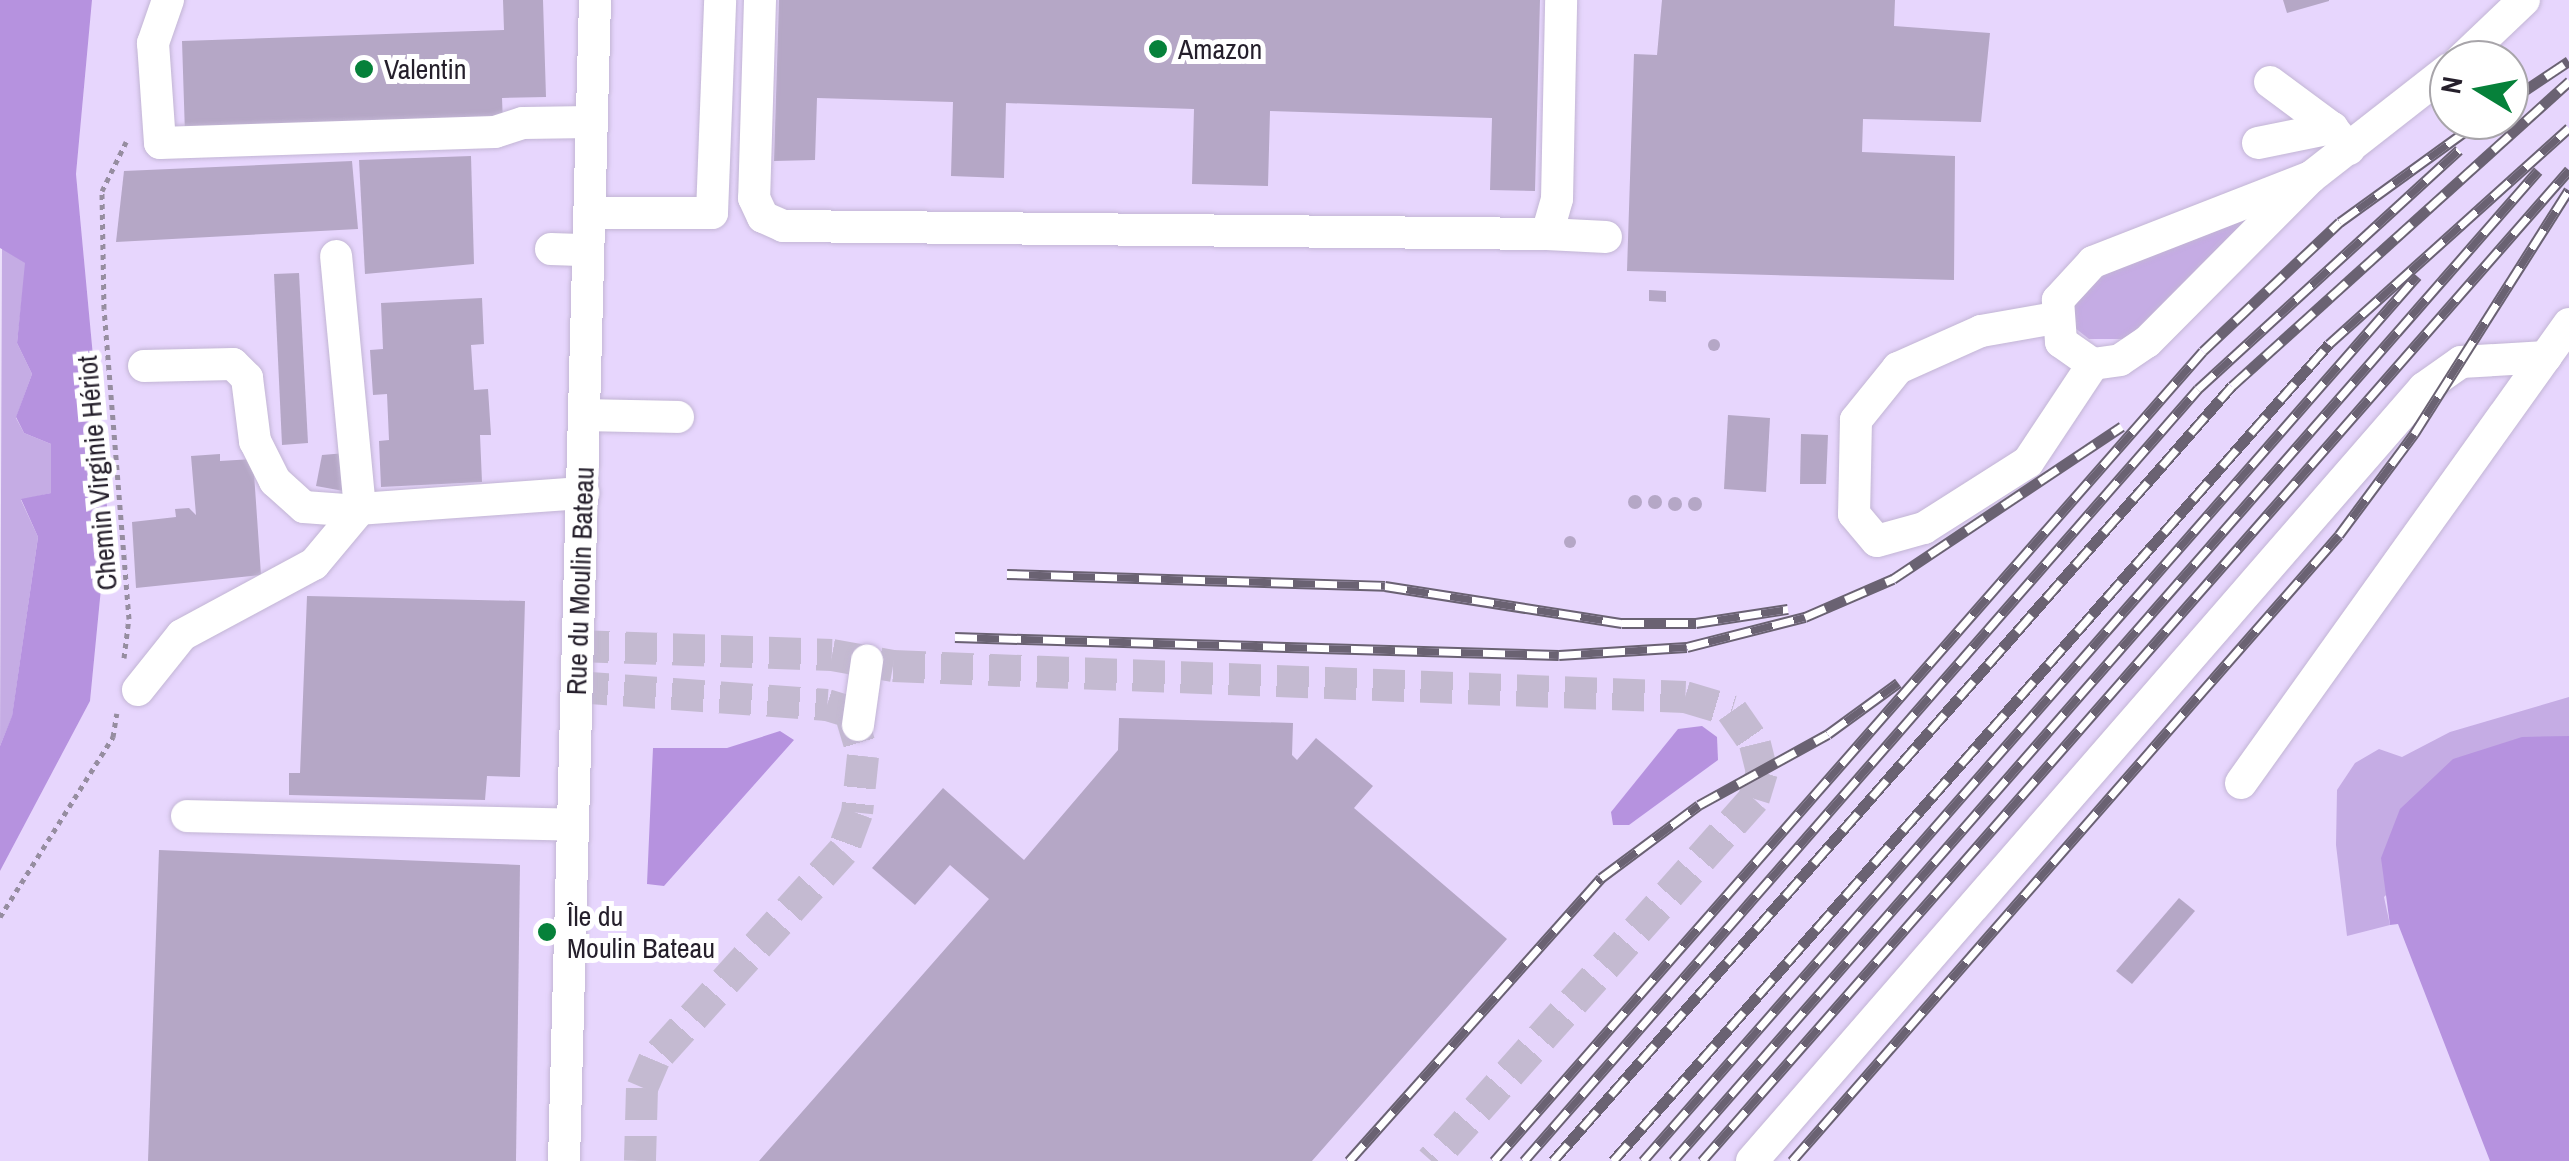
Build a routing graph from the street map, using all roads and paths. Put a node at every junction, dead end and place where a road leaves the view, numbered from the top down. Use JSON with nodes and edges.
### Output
{"nodes":[{"id":1,"x":168,"y":0,"type":"edge"},
{"id":2,"x":594,"y":0,"type":"edge"},
{"id":3,"x":720,"y":0,"type":"edge"},
{"id":4,"x":760,"y":0,"type":"edge"},
{"id":5,"x":1561,"y":0,"type":"edge"},
{"id":6,"x":2524,"y":0,"type":"edge"},
{"id":7,"x":2474,"y":40,"type":"edge"},
{"id":8,"x":2429,"y":74,"type":"edge"},
{"id":9,"x":2270,"y":82,"type":"dead end"},
{"id":10,"x":590,"y":122,"type":"junction"},
{"id":11,"x":127,"y":135,"type":"dead end"},
{"id":12,"x":2341,"y":138,"type":"junction"},
{"id":13,"x":2258,"y":143,"type":"dead end"},
{"id":14,"x":2311,"y":177,"type":"junction"},
{"id":15,"x":589,"y":213,"type":"junction"},
{"id":16,"x":712,"y":213,"type":"junction"},
{"id":17,"x":763,"y":216,"type":"junction"},
{"id":18,"x":1546,"y":234,"type":"junction"},
{"id":19,"x":1606,"y":237,"type":"dead end"},
{"id":20,"x":551,"y":249,"type":"dead end"},
{"id":21,"x":588,"y":250,"type":"junction"},
{"id":22,"x":336,"y":256,"type":"dead end"},
{"id":23,"x":2054,"y":318,"type":"junction"},
{"id":24,"x":2569,"y":324,"type":"edge"},
{"id":25,"x":2546,"y":357,"type":"junction"},
{"id":26,"x":2093,"y":364,"type":"junction"},
{"id":27,"x":144,"y":366,"type":"dead end"},
{"id":28,"x":585,"y":415,"type":"junction"},
{"id":29,"x":678,"y":417,"type":"dead end"},
{"id":30,"x":582,"y":493,"type":"junction"},
{"id":31,"x":360,"y":509,"type":"junction"},
{"id":32,"x":867,"y":662,"type":"dead end"},
{"id":33,"x":126,"y":689,"type":"junction"},
{"id":34,"x":858,"y":725,"type":"dead end"},
{"id":35,"x":2240,"y":783,"type":"dead end"},
{"id":36,"x":188,"y":816,"type":"dead end"},
{"id":37,"x":572,"y":825,"type":"junction"},
{"id":38,"x":0,"y":917,"type":"edge"},
{"id":39,"x":564,"y":1161,"type":"edge"},
{"id":40,"x":1752,"y":1161,"type":"edge"}],
"edges":[{"from":1,"to":10,"type":"street"},
{"from":2,"to":10,"type":"street","name":"Rue du Moulin Bateau"},
{"from":3,"to":16,"type":"street"},
{"from":4,"to":17,"type":"street"},
{"from":5,"to":18,"type":"street"},
{"from":6,"to":7,"type":"street"},
{"from":8,"to":12,"type":"street"},
{"from":9,"to":12,"type":"street"},
{"from":10,"to":15,"type":"street","name":"Rue du Moulin Bateau"},
{"from":11,"to":33,"type":"path","name":"Chemin Virginie Hériot"},
{"from":12,"to":13,"type":"street"},
{"from":12,"to":14,"type":"street"},
{"from":14,"to":23,"type":"street"},
{"from":14,"to":26,"type":"street"},
{"from":15,"to":16,"type":"street"},
{"from":15,"to":21,"type":"street","name":"Rue du Moulin Bateau"},
{"from":16,"to":17,"type":"street"},
{"from":17,"to":18,"type":"street"},
{"from":18,"to":19,"type":"street"},
{"from":20,"to":21,"type":"street"},
{"from":21,"to":28,"type":"street","name":"Rue du Moulin Bateau"},
{"from":22,"to":31,"type":"street"},
{"from":23,"to":26,"type":"street"},
{"from":23,"to":26,"type":"street"},
{"from":24,"to":25,"type":"street"},
{"from":25,"to":35,"type":"street"},
{"from":25,"to":40,"type":"street"},
{"from":27,"to":31,"type":"street"},
{"from":28,"to":29,"type":"street"},
{"from":28,"to":30,"type":"street","name":"Rue du Moulin Bateau"},
{"from":30,"to":31,"type":"street"},
{"from":30,"to":37,"type":"street","name":"Rue du Moulin Bateau"},
{"from":31,"to":33,"type":"street"},
{"from":32,"to":34,"type":"street"},
{"from":33,"to":38,"type":"path","name":"Chemin Virginie Hériot"},
{"from":36,"to":37,"type":"street"},
{"from":37,"to":39,"type":"street","name":"Rue du Moulin Bateau"}]}
